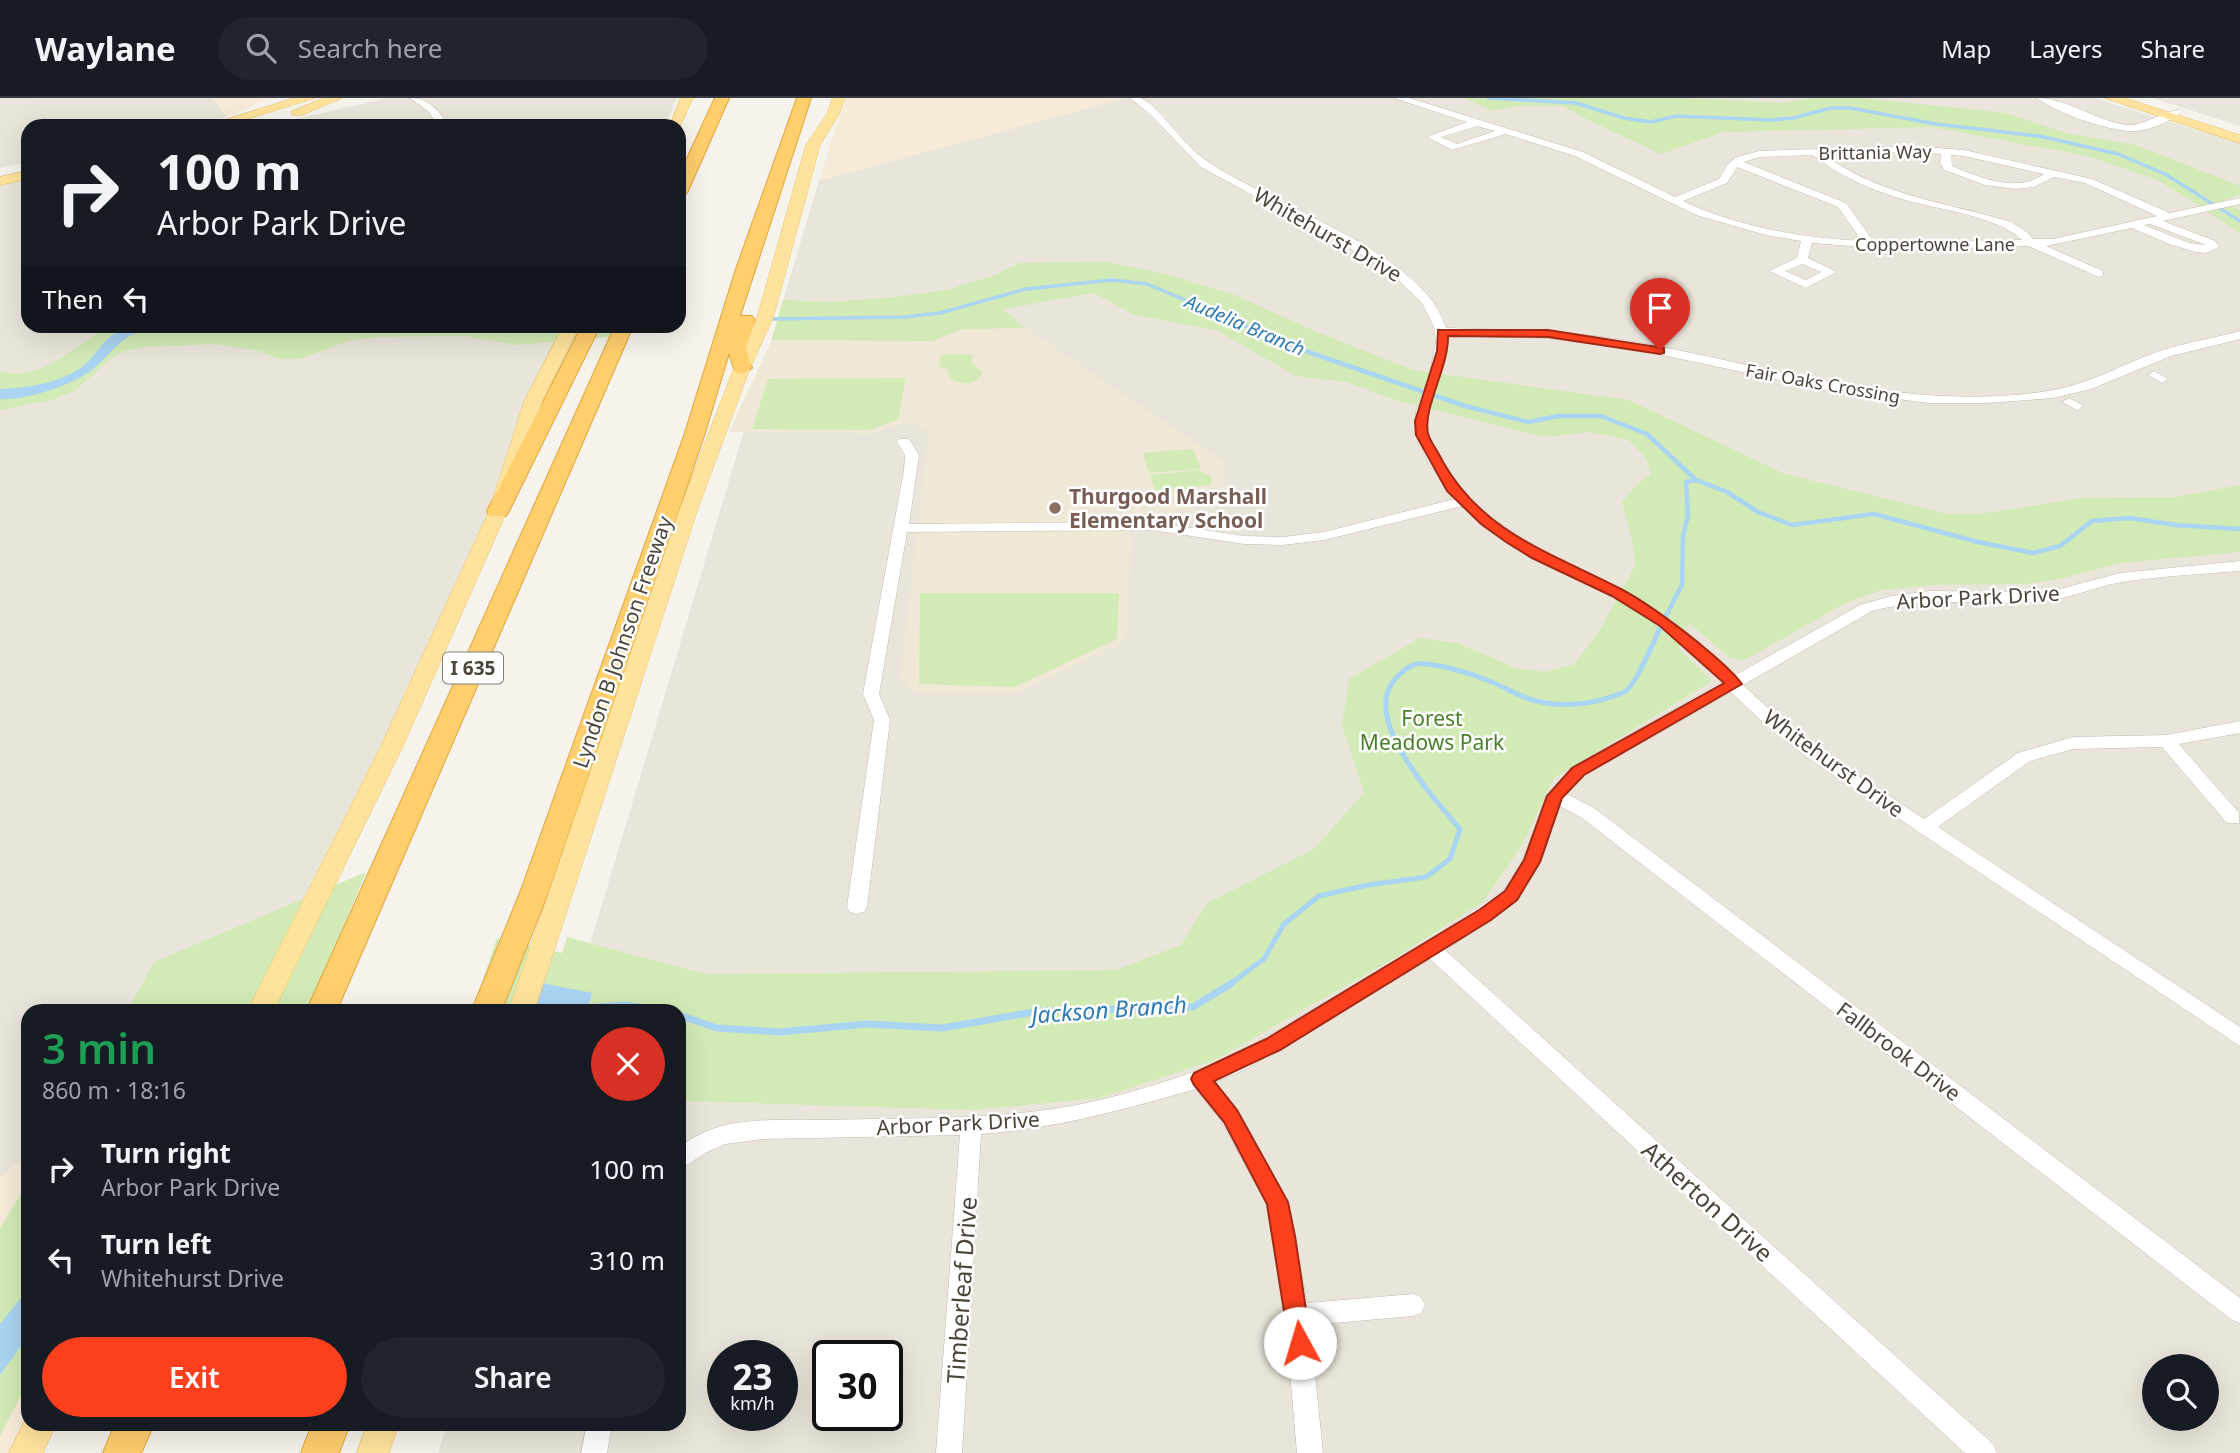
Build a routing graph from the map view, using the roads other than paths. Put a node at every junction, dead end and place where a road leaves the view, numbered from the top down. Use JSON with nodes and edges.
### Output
{"nodes":[{"id":1,"x":309,"y":98,"type":"edge"},
{"id":2,"x":336,"y":98,"type":"edge"},
{"id":3,"x":415,"y":98,"type":"edge"},
{"id":4,"x":687,"y":98,"type":"edge"},
{"id":5,"x":722,"y":98,"type":"edge"},
{"id":6,"x":804,"y":98,"type":"edge"},
{"id":7,"x":839,"y":98,"type":"edge"},
{"id":8,"x":1135,"y":98,"type":"edge"},
{"id":9,"x":1399,"y":98,"type":"edge"},
{"id":10,"x":2042,"y":98,"type":"edge"},
{"id":11,"x":2111,"y":98,"type":"edge"},
{"id":12,"x":2135,"y":98,"type":"edge"},
{"id":13,"x":2173,"y":114,"type":"junction"},
{"id":14,"x":239,"y":119,"type":"edge"},
{"id":15,"x":269,"y":119,"type":"edge"},
{"id":16,"x":439,"y":119,"type":"edge"},
{"id":17,"x":679,"y":119,"type":"edge"},
{"id":18,"x":1475,"y":123,"type":"junction"},
{"id":19,"x":2240,"y":131,"type":"edge"},
{"id":20,"x":1503,"y":132,"type":"junction"},
{"id":21,"x":2240,"y":139,"type":"edge"},
{"id":22,"x":1947,"y":151,"type":"junction"},
{"id":23,"x":1816,"y":153,"type":"junction"},
{"id":24,"x":1737,"y":163,"type":"junction"},
{"id":25,"x":21,"y":168,"type":"edge"},
{"id":26,"x":0,"y":172,"type":"edge"},
{"id":27,"x":2054,"y":172,"type":"junction"},
{"id":28,"x":21,"y":176,"type":"edge"},
{"id":29,"x":686,"y":178,"type":"edge"},
{"id":30,"x":0,"y":181,"type":"edge"},
{"id":31,"x":1673,"y":201,"type":"junction"},
{"id":32,"x":2240,"y":201,"type":"edge"},
{"id":33,"x":768,"y":205,"type":"junction"},
{"id":34,"x":2166,"y":216,"type":"junction"},
{"id":35,"x":2150,"y":220,"type":"junction"},
{"id":36,"x":2132,"y":224,"type":"junction"},
{"id":37,"x":1807,"y":239,"type":"junction"},
{"id":38,"x":2030,"y":243,"type":"junction"},
{"id":39,"x":1871,"y":246,"type":"junction"},
{"id":40,"x":1802,"y":260,"type":"dead end"},
{"id":41,"x":2099,"y":273,"type":"dead end"},
{"id":42,"x":1442,"y":332,"type":"junction"},
{"id":43,"x":568,"y":333,"type":"edge"},
{"id":44,"x":587,"y":333,"type":"edge"},
{"id":45,"x":621,"y":333,"type":"edge"},
{"id":46,"x":2240,"y":335,"type":"edge"},
{"id":47,"x":742,"y":368,"type":"junction"},
{"id":48,"x":904,"y":442,"type":"dead end"},
{"id":49,"x":1464,"y":501,"type":"junction"},
{"id":50,"x":498,"y":511,"type":"junction"},
{"id":51,"x":899,"y":528,"type":"junction"},
{"id":52,"x":2240,"y":566,"type":"edge"},
{"id":53,"x":1734,"y":684,"type":"junction"},
{"id":54,"x":2240,"y":727,"type":"edge"},
{"id":55,"x":2166,"y":741,"type":"junction"},
{"id":56,"x":1555,"y":796,"type":"junction"},
{"id":57,"x":2233,"y":818,"type":"dead end"},
{"id":58,"x":1924,"y":828,"type":"junction"},
{"id":59,"x":857,"y":907,"type":"dead end"},
{"id":60,"x":1431,"y":949,"type":"junction"},
{"id":61,"x":264,"y":1004,"type":"edge"},
{"id":62,"x":325,"y":1004,"type":"edge"},
{"id":63,"x":489,"y":1004,"type":"edge"},
{"id":64,"x":524,"y":1004,"type":"edge"},
{"id":65,"x":2240,"y":1038,"type":"edge"},
{"id":66,"x":1200,"y":1079,"type":"junction"},
{"id":67,"x":971,"y":1126,"type":"junction"},
{"id":68,"x":686,"y":1155,"type":"edge"},
{"id":69,"x":1413,"y":1305,"type":"dead end"},
{"id":70,"x":2240,"y":1312,"type":"edge"},
{"id":71,"x":1297,"y":1315,"type":"junction"},
{"id":72,"x":36,"y":1431,"type":"edge"},
{"id":73,"x":132,"y":1431,"type":"edge"},
{"id":74,"x":328,"y":1431,"type":"edge"},
{"id":75,"x":381,"y":1431,"type":"edge"},
{"id":76,"x":599,"y":1431,"type":"edge"},
{"id":77,"x":25,"y":1453,"type":"edge"},
{"id":78,"x":122,"y":1453,"type":"edge"},
{"id":79,"x":320,"y":1453,"type":"edge"},
{"id":80,"x":373,"y":1453,"type":"edge"},
{"id":81,"x":594,"y":1453,"type":"edge"},
{"id":82,"x":949,"y":1453,"type":"edge"},
{"id":83,"x":1310,"y":1453,"type":"edge"},
{"id":84,"x":1984,"y":1453,"type":"edge"}],
"edges":[{"from":1,"to":14,"type":"main road"},
{"from":2,"to":15,"type":"main road"},
{"from":3,"to":16,"type":"street"},
{"from":4,"to":17,"type":"main road"},
{"from":5,"to":29,"type":"highway"},
{"from":6,"to":33,"type":"highway","name":"Lyndon B Johnson Freeway"},
{"from":7,"to":47,"type":"main road"},
{"from":8,"to":42,"type":"street","name":"Whitehurst Drive"},
{"from":9,"to":18,"type":"street","name":"Coppertowne Lane"},
{"from":10,"to":13,"type":"street"},
{"from":11,"to":13,"type":"main road"},
{"from":12,"to":13,"type":"main road"},
{"from":13,"to":19,"type":"main road"},
{"from":13,"to":21,"type":"main road"},
{"from":18,"to":20,"type":"street","name":"Coppertowne Lane"},
{"from":18,"to":20,"type":"street"},
{"from":20,"to":31,"type":"street","name":"Coppertowne Lane"},
{"from":22,"to":23,"type":"street","name":"Brittania Way"},
{"from":22,"to":27,"type":"street","name":"Brittania Way"},
{"from":22,"to":27,"type":"street"},
{"from":23,"to":24,"type":"street","name":"Brittania Way"},
{"from":23,"to":38,"type":"street"},
{"from":24,"to":31,"type":"street","name":"Brittania Way"},
{"from":24,"to":39,"type":"street"},
{"from":25,"to":26,"type":"main road"},
{"from":27,"to":34,"type":"street","name":"Brittania Way"},
{"from":28,"to":30,"type":"main road"},
{"from":31,"to":37,"type":"street","name":"Coppertowne Lane"},
{"from":32,"to":34,"type":"street","name":"Coppertowne Lane"},
{"from":33,"to":47,"type":"highway"},
{"from":33,"to":63,"type":"highway","name":"Lyndon B Johnson Freeway"},
{"from":34,"to":35,"type":"street","name":"Coppertowne Lane"},
{"from":35,"to":36,"type":"street","name":"Coppertowne Lane"},
{"from":35,"to":36,"type":"street"},
{"from":36,"to":38,"type":"street","name":"Coppertowne Lane"},
{"from":37,"to":39,"type":"street","name":"Coppertowne Lane"},
{"from":37,"to":40,"type":"street"},
{"from":38,"to":39,"type":"street","name":"Coppertowne Lane"},
{"from":38,"to":41,"type":"street"},
{"from":42,"to":46,"type":"street","name":"Fair Oaks Crossing"},
{"from":42,"to":49,"type":"street","name":"Whitehurst Drive"},
{"from":43,"to":50,"type":"main road"},
{"from":44,"to":50,"type":"highway"},
{"from":45,"to":62,"type":"highway","number":"I 635"},
{"from":47,"to":64,"type":"main road"},
{"from":48,"to":51,"type":"street"},
{"from":49,"to":51,"type":"street"},
{"from":49,"to":53,"type":"street","name":"Whitehurst Drive"},
{"from":50,"to":61,"type":"main road"},
{"from":51,"to":59,"type":"street"},
{"from":52,"to":53,"type":"street","name":"Arbor Park Drive"},
{"from":53,"to":56,"type":"street","name":"Arbor Park Drive"},
{"from":53,"to":58,"type":"street","name":"Whitehurst Drive"},
{"from":54,"to":55,"type":"street"},
{"from":55,"to":57,"type":"street"},
{"from":55,"to":58,"type":"street"},
{"from":56,"to":60,"type":"street","name":"Arbor Park Drive"},
{"from":56,"to":70,"type":"street","name":"Fallbrook Drive"},
{"from":58,"to":65,"type":"street","name":"Whitehurst Drive"},
{"from":60,"to":66,"type":"street","name":"Arbor Park Drive"},
{"from":60,"to":84,"type":"street","name":"Atherton Drive"},
{"from":66,"to":67,"type":"street","name":"Arbor Park Drive"},
{"from":66,"to":71,"type":"street"},
{"from":67,"to":68,"type":"street","name":"Arbor Park Drive"},
{"from":67,"to":82,"type":"street","name":"Timberleaf Drive"},
{"from":69,"to":71,"type":"street"},
{"from":71,"to":83,"type":"street"},
{"from":72,"to":77,"type":"main road"},
{"from":73,"to":78,"type":"highway"},
{"from":74,"to":79,"type":"highway"},
{"from":75,"to":80,"type":"main road"},
{"from":76,"to":81,"type":"street"}]}
